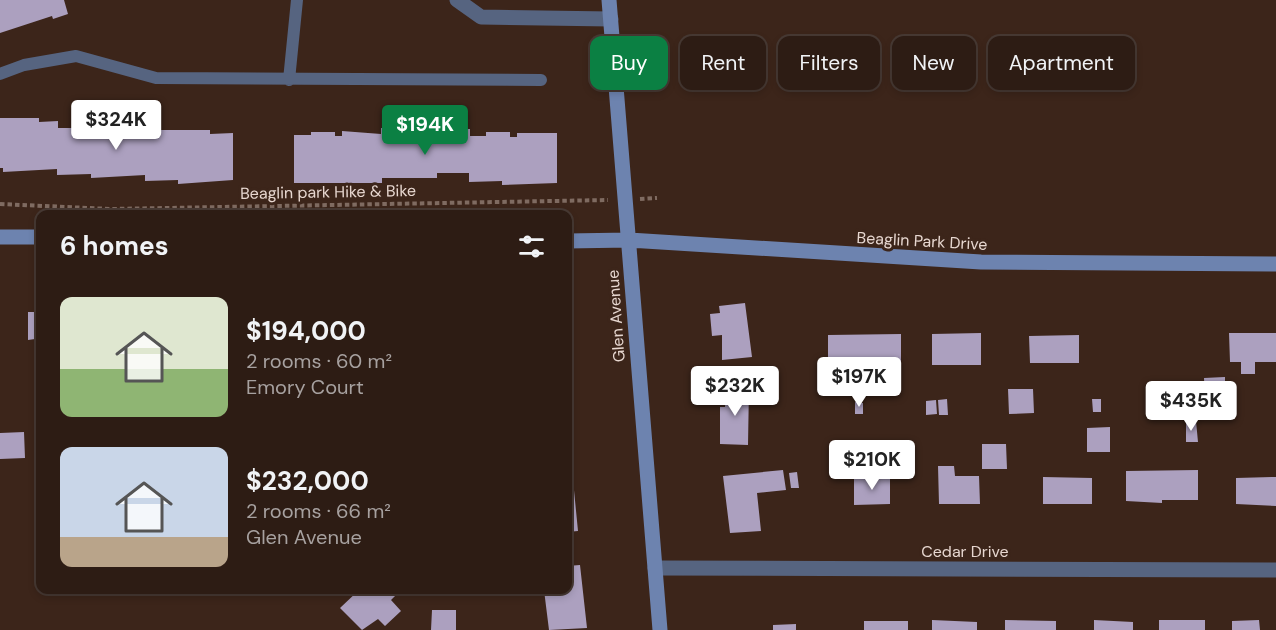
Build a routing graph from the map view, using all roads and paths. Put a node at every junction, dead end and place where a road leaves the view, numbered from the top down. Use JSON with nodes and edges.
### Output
{"nodes":[{"id":1,"x":297,"y":0,"type":"edge"},
{"id":2,"x":457,"y":0,"type":"edge"},
{"id":3,"x":609,"y":0,"type":"edge"},
{"id":4,"x":611,"y":20,"type":"junction"},
{"id":5,"x":0,"y":74,"type":"edge"},
{"id":6,"x":290,"y":80,"type":"junction"},
{"id":7,"x":541,"y":81,"type":"dead end"},
{"id":8,"x":657,"y":198,"type":"dead end"},
{"id":9,"x":625,"y":199,"type":"junction"},
{"id":10,"x":0,"y":204,"type":"edge"},
{"id":11,"x":0,"y":237,"type":"edge"},
{"id":12,"x":36,"y":237,"type":"edge"},
{"id":13,"x":628,"y":240,"type":"junction"},
{"id":14,"x":572,"y":241,"type":"edge"},
{"id":15,"x":1276,"y":264,"type":"edge"},
{"id":16,"x":655,"y":568,"type":"junction"},
{"id":17,"x":1276,"y":570,"type":"edge"},
{"id":18,"x":660,"y":630,"type":"edge"}],
"edges":[{"from":1,"to":6,"type":"lane"},
{"from":2,"to":4,"type":"street"},
{"from":3,"to":4,"type":"main road","name":"Glen Avenue"},
{"from":4,"to":9,"type":"main road","name":"Glen Avenue"},
{"from":5,"to":6,"type":"lane"},
{"from":6,"to":7,"type":"lane"},
{"from":8,"to":9,"type":"path","name":"Beaglin park Hike & Bike"},
{"from":9,"to":10,"type":"path","name":"Beaglin park Hike & Bike"},
{"from":9,"to":13,"type":"main road","name":"Glen Avenue"},
{"from":11,"to":12,"type":"main road"},
{"from":13,"to":14,"type":"main road","name":"Beaglin Park Drive"},
{"from":13,"to":15,"type":"main road","name":"Beaglin Park Drive"},
{"from":13,"to":16,"type":"main road","name":"Glen Avenue"},
{"from":16,"to":17,"type":"street","name":"Cedar Drive"},
{"from":16,"to":18,"type":"main road","name":"Glen Avenue"}]}
